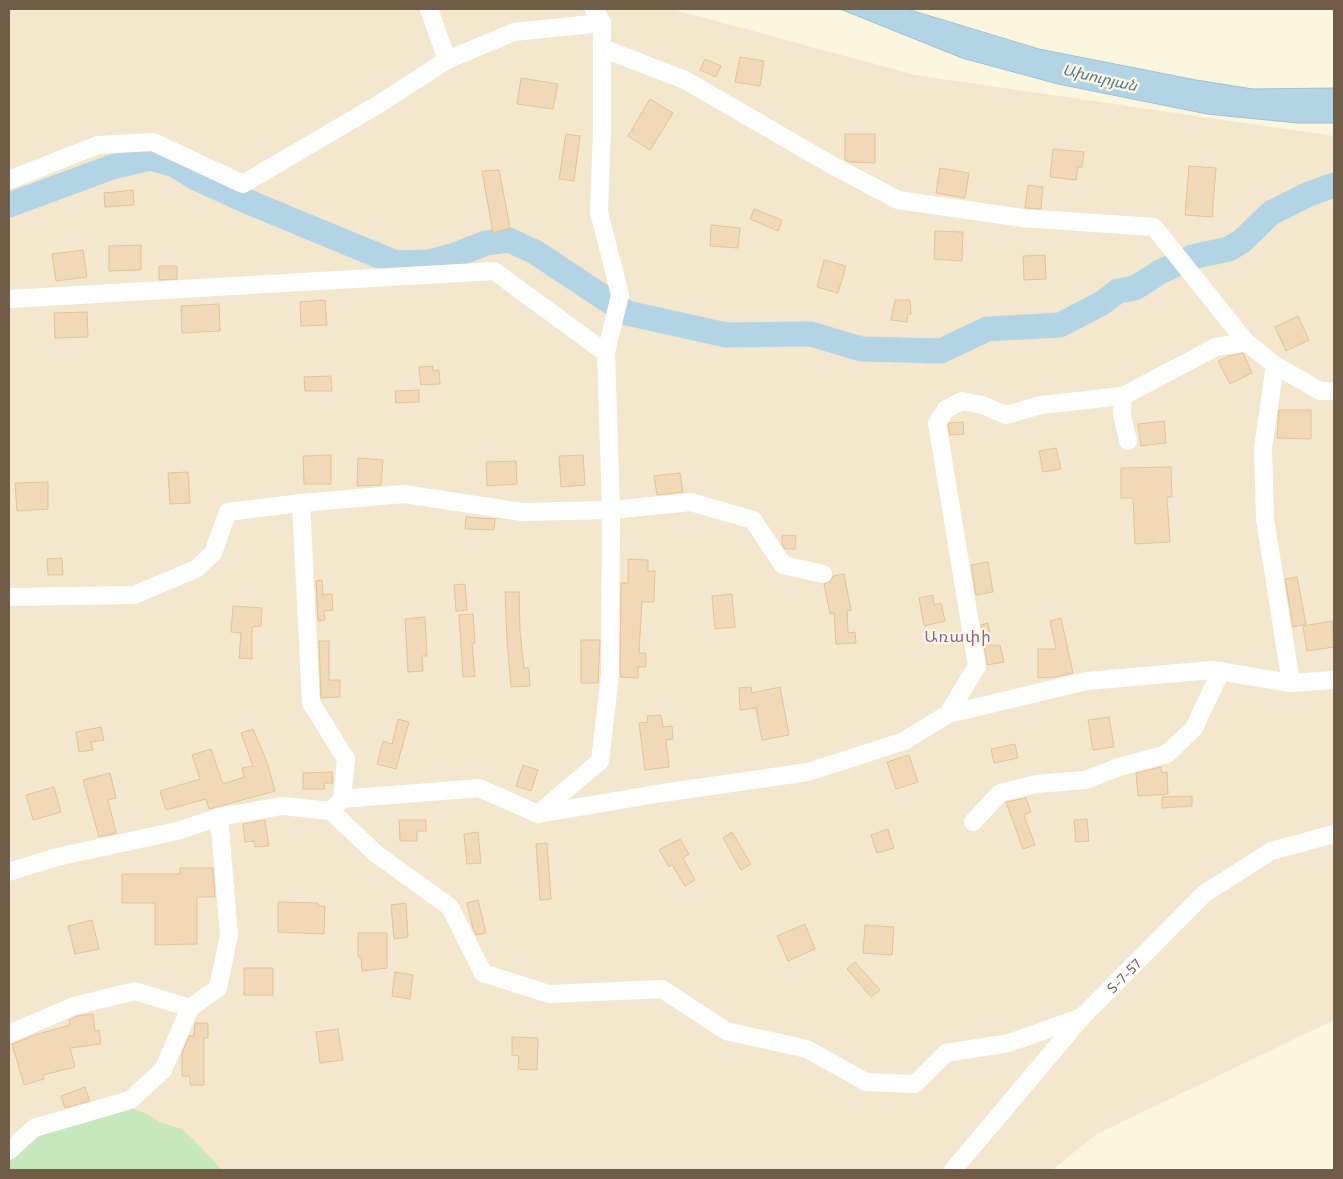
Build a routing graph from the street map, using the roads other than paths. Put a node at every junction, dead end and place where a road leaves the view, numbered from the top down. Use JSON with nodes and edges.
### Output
{"nodes":[{"id":1,"x":429,"y":9,"type":"edge"},
{"id":2,"x":598,"y":16,"type":"edge"},
{"id":3,"x":602,"y":48,"type":"junction"},
{"id":4,"x":447,"y":60,"type":"junction"},
{"id":5,"x":9,"y":180,"type":"edge"},
{"id":6,"x":9,"y":299,"type":"edge"},
{"id":7,"x":1246,"y":342,"type":"junction"},
{"id":8,"x":606,"y":353,"type":"junction"},
{"id":9,"x":1274,"y":365,"type":"junction"},
{"id":10,"x":1334,"y":391,"type":"edge"},
{"id":11,"x":1123,"y":396,"type":"junction"},
{"id":12,"x":1128,"y":441,"type":"dead end"},
{"id":13,"x":301,"y":503,"type":"junction"},
{"id":14,"x":611,"y":510,"type":"junction"},
{"id":15,"x":823,"y":574,"type":"dead end"},
{"id":16,"x":9,"y":597,"type":"edge"},
{"id":17,"x":1221,"y":671,"type":"junction"},
{"id":18,"x":1334,"y":680,"type":"edge"},
{"id":19,"x":1291,"y":683,"type":"junction"},
{"id":20,"x":948,"y":714,"type":"junction"},
{"id":21,"x":337,"y":805,"type":"junction"},
{"id":22,"x":538,"y":814,"type":"junction"},
{"id":23,"x":219,"y":816,"type":"junction"},
{"id":24,"x":973,"y":822,"type":"dead end"},
{"id":25,"x":1334,"y":834,"type":"edge"},
{"id":26,"x":9,"y":872,"type":"edge"},
{"id":27,"x":190,"y":1008,"type":"junction"},
{"id":28,"x":1082,"y":1017,"type":"junction"},
{"id":29,"x":9,"y":1034,"type":"edge"},
{"id":30,"x":9,"y":1151,"type":"edge"},
{"id":31,"x":953,"y":1170,"type":"edge"}],
"edges":[{"from":1,"to":4,"type":"street"},
{"from":2,"to":3,"type":"street"},
{"from":2,"to":4,"type":"street"},
{"from":3,"to":7,"type":"street"},
{"from":3,"to":8,"type":"street"},
{"from":4,"to":5,"type":"street"},
{"from":6,"to":8,"type":"street"},
{"from":7,"to":9,"type":"street"},
{"from":7,"to":11,"type":"street"},
{"from":8,"to":14,"type":"street"},
{"from":9,"to":10,"type":"street"},
{"from":9,"to":19,"type":"street"},
{"from":11,"to":12,"type":"street"},
{"from":11,"to":20,"type":"street"},
{"from":13,"to":14,"type":"street"},
{"from":13,"to":16,"type":"street"},
{"from":13,"to":21,"type":"street"},
{"from":14,"to":15,"type":"street"},
{"from":14,"to":22,"type":"street"},
{"from":17,"to":19,"type":"street"},
{"from":17,"to":20,"type":"street"},
{"from":17,"to":24,"type":"street"},
{"from":18,"to":19,"type":"street"},
{"from":20,"to":22,"type":"street"},
{"from":21,"to":22,"type":"street"},
{"from":21,"to":23,"type":"street"},
{"from":21,"to":28,"type":"street"},
{"from":23,"to":26,"type":"street"},
{"from":23,"to":27,"type":"street"},
{"from":25,"to":28,"type":"street","name":"Տ-7-57","number":"Տ-7-57"},
{"from":27,"to":29,"type":"street"},
{"from":27,"to":30,"type":"street"},
{"from":28,"to":31,"type":"street","name":"Տ-7-57","number":"Տ-7-57"}]}
